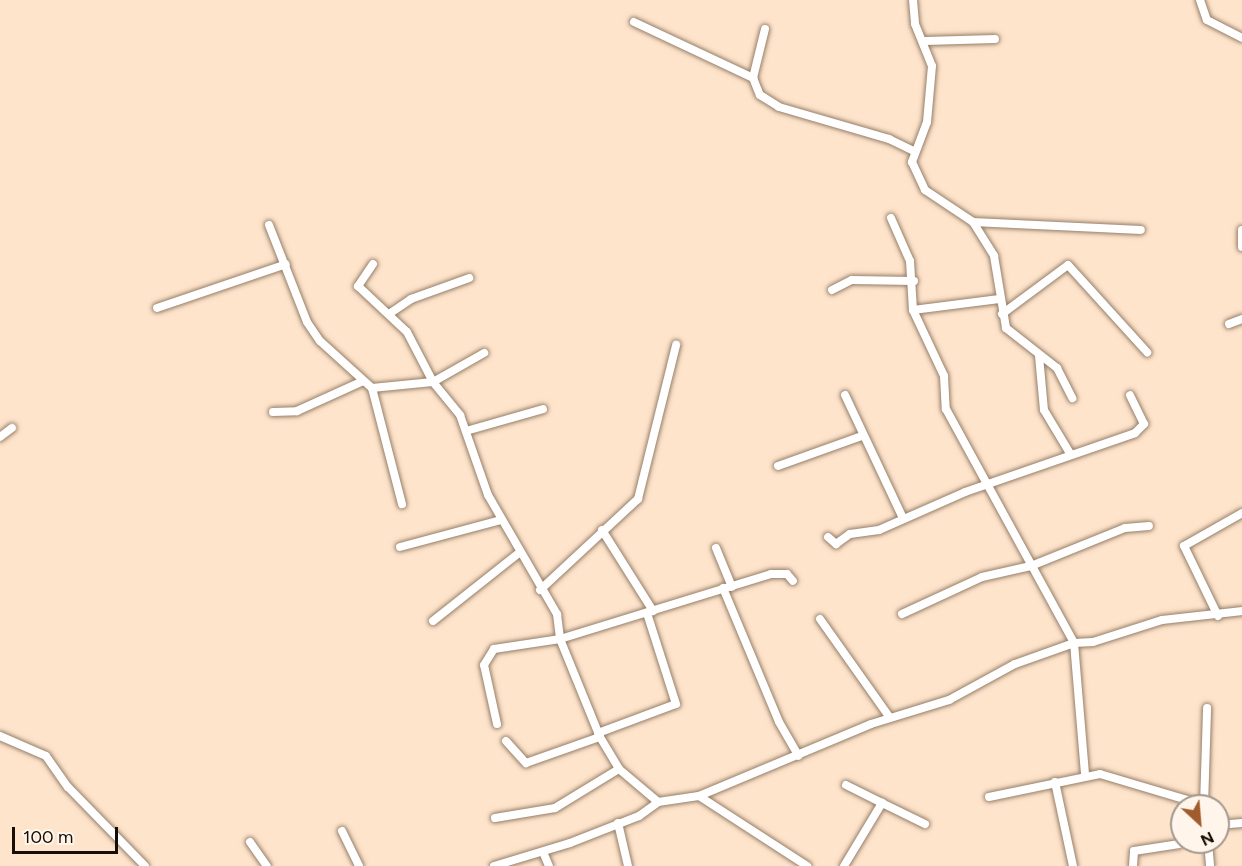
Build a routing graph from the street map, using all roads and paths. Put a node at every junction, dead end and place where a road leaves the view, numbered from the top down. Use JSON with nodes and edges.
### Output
{"nodes":[{"id":1,"x":913,"y":0,"type":"edge"},
{"id":2,"x":1200,"y":0,"type":"edge"},
{"id":3,"x":634,"y":22,"type":"dead end"},
{"id":4,"x":765,"y":29,"type":"dead end"},
{"id":5,"x":1242,"y":38,"type":"edge"},
{"id":6,"x":995,"y":39,"type":"dead end"},
{"id":7,"x":925,"y":41,"type":"junction"},
{"id":8,"x":753,"y":78,"type":"junction"},
{"id":9,"x":914,"y":151,"type":"junction"},
{"id":10,"x":891,"y":218,"type":"dead end"},
{"id":11,"x":972,"y":222,"type":"junction"},
{"id":12,"x":269,"y":225,"type":"dead end"},
{"id":13,"x":1141,"y":230,"type":"dead end"},
{"id":14,"x":1242,"y":230,"type":"edge"},
{"id":15,"x":1242,"y":248,"type":"edge"},
{"id":16,"x":286,"y":264,"type":"junction"},
{"id":17,"x":373,"y":264,"type":"dead end"},
{"id":18,"x":469,"y":278,"type":"dead end"},
{"id":19,"x":914,"y":281,"type":"junction"},
{"id":20,"x":832,"y":290,"type":"dead end"},
{"id":21,"x":999,"y":299,"type":"junction"},
{"id":22,"x":157,"y":308,"type":"dead end"},
{"id":23,"x":913,"y":310,"type":"junction"},
{"id":24,"x":389,"y":314,"type":"junction"},
{"id":25,"x":1002,"y":315,"type":"junction"},
{"id":26,"x":1242,"y":319,"type":"edge"},
{"id":27,"x":1229,"y":324,"type":"dead end"},
{"id":28,"x":676,"y":345,"type":"dead end"},
{"id":29,"x":1147,"y":352,"type":"dead end"},
{"id":30,"x":484,"y":353,"type":"dead end"},
{"id":31,"x":1039,"y":356,"type":"junction"},
{"id":32,"x":363,"y":381,"type":"junction"},
{"id":33,"x":433,"y":382,"type":"junction"},
{"id":34,"x":372,"y":388,"type":"junction"},
{"id":35,"x":845,"y":394,"type":"dead end"},
{"id":36,"x":1130,"y":395,"type":"dead end"},
{"id":37,"x":1072,"y":398,"type":"dead end"},
{"id":38,"x":543,"y":409,"type":"dead end"},
{"id":39,"x":273,"y":412,"type":"dead end"},
{"id":40,"x":12,"y":428,"type":"dead end"},
{"id":41,"x":466,"y":431,"type":"junction"},
{"id":42,"x":862,"y":436,"type":"junction"},
{"id":43,"x":0,"y":437,"type":"edge"},
{"id":44,"x":1071,"y":455,"type":"junction"},
{"id":45,"x":778,"y":466,"type":"dead end"},
{"id":46,"x":985,"y":487,"type":"junction"},
{"id":47,"x":402,"y":504,"type":"dead end"},
{"id":48,"x":1242,"y":513,"type":"edge"},
{"id":49,"x":903,"y":518,"type":"junction"},
{"id":50,"x":501,"y":520,"type":"junction"},
{"id":51,"x":1149,"y":526,"type":"dead end"},
{"id":52,"x":602,"y":530,"type":"junction"},
{"id":53,"x":828,"y":537,"type":"dead end"},
{"id":54,"x":400,"y":547,"type":"dead end"},
{"id":55,"x":716,"y":548,"type":"dead end"},
{"id":56,"x":520,"y":552,"type":"junction"},
{"id":57,"x":1031,"y":566,"type":"junction"},
{"id":58,"x":793,"y":580,"type":"dead end"},
{"id":59,"x":728,"y":588,"type":"junction"},
{"id":60,"x":540,"y":590,"type":"junction"},
{"id":61,"x":1242,"y":611,"type":"edge"},
{"id":62,"x":650,"y":612,"type":"junction"},
{"id":63,"x":903,"y":614,"type":"dead end"},
{"id":64,"x":1218,"y":616,"type":"junction"},
{"id":65,"x":820,"y":620,"type":"dead end"},
{"id":66,"x":433,"y":621,"type":"dead end"},
{"id":67,"x":560,"y":639,"type":"junction"},
{"id":68,"x":1074,"y":642,"type":"junction"},
{"id":69,"x":1207,"y":708,"type":"dead end"},
{"id":70,"x":890,"y":718,"type":"junction"},
{"id":71,"x":497,"y":724,"type":"dead end"},
{"id":72,"x":599,"y":735,"type":"junction"},
{"id":73,"x":0,"y":736,"type":"edge"},
{"id":74,"x":506,"y":741,"type":"dead end"},
{"id":75,"x":799,"y":756,"type":"junction"},
{"id":76,"x":620,"y":769,"type":"junction"},
{"id":77,"x":1084,"y":775,"type":"junction"},
{"id":78,"x":1055,"y":782,"type":"junction"},
{"id":79,"x":846,"y":785,"type":"dead end"},
{"id":80,"x":1204,"y":794,"type":"edge"},
{"id":81,"x":699,"y":796,"type":"junction"},
{"id":82,"x":1170,"y":796,"type":"edge"},
{"id":83,"x":989,"y":797,"type":"dead end"},
{"id":84,"x":658,"y":802,"type":"junction"},
{"id":85,"x":882,"y":803,"type":"junction"},
{"id":86,"x":495,"y":818,"type":"dead end"},
{"id":87,"x":618,"y":823,"type":"junction"},
{"id":88,"x":925,"y":824,"type":"dead end"},
{"id":89,"x":342,"y":831,"type":"dead end"},
{"id":90,"x":250,"y":842,"type":"dead end"},
{"id":91,"x":1170,"y":845,"type":"edge"},
{"id":92,"x":543,"y":852,"type":"junction"},
{"id":93,"x":145,"y":866,"type":"edge"},
{"id":94,"x":267,"y":866,"type":"edge"},
{"id":95,"x":359,"y":866,"type":"edge"},
{"id":96,"x":494,"y":866,"type":"edge"},
{"id":97,"x":549,"y":866,"type":"edge"},
{"id":98,"x":628,"y":866,"type":"edge"},
{"id":99,"x":807,"y":866,"type":"edge"},
{"id":100,"x":844,"y":866,"type":"edge"},
{"id":101,"x":1073,"y":866,"type":"edge"},
{"id":102,"x":1133,"y":866,"type":"edge"}],
"edges":[{"from":1,"to":7,"type":"street"},
{"from":2,"to":5,"type":"street"},
{"from":3,"to":8,"type":"street"},
{"from":4,"to":8,"type":"street"},
{"from":6,"to":7,"type":"street"},
{"from":7,"to":9,"type":"street"},
{"from":8,"to":9,"type":"street"},
{"from":9,"to":11,"type":"street"},
{"from":10,"to":19,"type":"street"},
{"from":11,"to":13,"type":"street"},
{"from":11,"to":21,"type":"street"},
{"from":12,"to":16,"type":"street"},
{"from":14,"to":15,"type":"street"},
{"from":16,"to":22,"type":"street"},
{"from":16,"to":32,"type":"street"},
{"from":17,"to":24,"type":"street"},
{"from":18,"to":24,"type":"street"},
{"from":19,"to":20,"type":"street"},
{"from":19,"to":23,"type":"street"},
{"from":21,"to":23,"type":"street"},
{"from":21,"to":25,"type":"street"},
{"from":23,"to":46,"type":"street"},
{"from":24,"to":33,"type":"street"},
{"from":25,"to":29,"type":"street"},
{"from":25,"to":31,"type":"street"},
{"from":26,"to":27,"type":"street"},
{"from":28,"to":52,"type":"street"},
{"from":30,"to":33,"type":"street"},
{"from":31,"to":37,"type":"street"},
{"from":31,"to":44,"type":"street"},
{"from":32,"to":34,"type":"street"},
{"from":32,"to":39,"type":"street"},
{"from":33,"to":34,"type":"street"},
{"from":33,"to":41,"type":"street"},
{"from":34,"to":47,"type":"street"},
{"from":35,"to":42,"type":"street"},
{"from":36,"to":44,"type":"street"},
{"from":38,"to":41,"type":"street"},
{"from":40,"to":43,"type":"street"},
{"from":41,"to":50,"type":"street"},
{"from":42,"to":45,"type":"street"},
{"from":42,"to":49,"type":"street"},
{"from":44,"to":46,"type":"street"},
{"from":46,"to":49,"type":"street"},
{"from":46,"to":57,"type":"street"},
{"from":48,"to":64,"type":"street"},
{"from":49,"to":53,"type":"street"},
{"from":50,"to":54,"type":"street"},
{"from":50,"to":56,"type":"street"},
{"from":51,"to":57,"type":"street"},
{"from":52,"to":60,"type":"street"},
{"from":52,"to":62,"type":"street"},
{"from":55,"to":59,"type":"street"},
{"from":56,"to":60,"type":"street"},
{"from":56,"to":66,"type":"street"},
{"from":57,"to":63,"type":"street"},
{"from":57,"to":68,"type":"street"},
{"from":58,"to":59,"type":"street"},
{"from":59,"to":62,"type":"street"},
{"from":59,"to":75,"type":"street"},
{"from":60,"to":67,"type":"street"},
{"from":61,"to":64,"type":"street"},
{"from":62,"to":67,"type":"street"},
{"from":62,"to":72,"type":"street"},
{"from":64,"to":68,"type":"street"},
{"from":65,"to":70,"type":"street"},
{"from":67,"to":71,"type":"street"},
{"from":67,"to":72,"type":"street"},
{"from":68,"to":70,"type":"street"},
{"from":68,"to":77,"type":"street"},
{"from":69,"to":80,"type":"street"},
{"from":70,"to":75,"type":"street"},
{"from":72,"to":74,"type":"street"},
{"from":72,"to":76,"type":"street"},
{"from":73,"to":93,"type":"street"},
{"from":75,"to":81,"type":"street"},
{"from":76,"to":84,"type":"street"},
{"from":76,"to":86,"type":"street"},
{"from":77,"to":78,"type":"street"},
{"from":77,"to":82,"type":"street"},
{"from":78,"to":83,"type":"street"},
{"from":78,"to":101,"type":"street"},
{"from":79,"to":85,"type":"street"},
{"from":81,"to":84,"type":"street"},
{"from":81,"to":99,"type":"street"},
{"from":84,"to":87,"type":"street"},
{"from":85,"to":88,"type":"street"},
{"from":85,"to":100,"type":"street"},
{"from":87,"to":92,"type":"street"},
{"from":87,"to":98,"type":"street"},
{"from":89,"to":95,"type":"street"},
{"from":90,"to":94,"type":"street"},
{"from":91,"to":102,"type":"street"},
{"from":92,"to":96,"type":"street"},
{"from":92,"to":97,"type":"street"}]}
